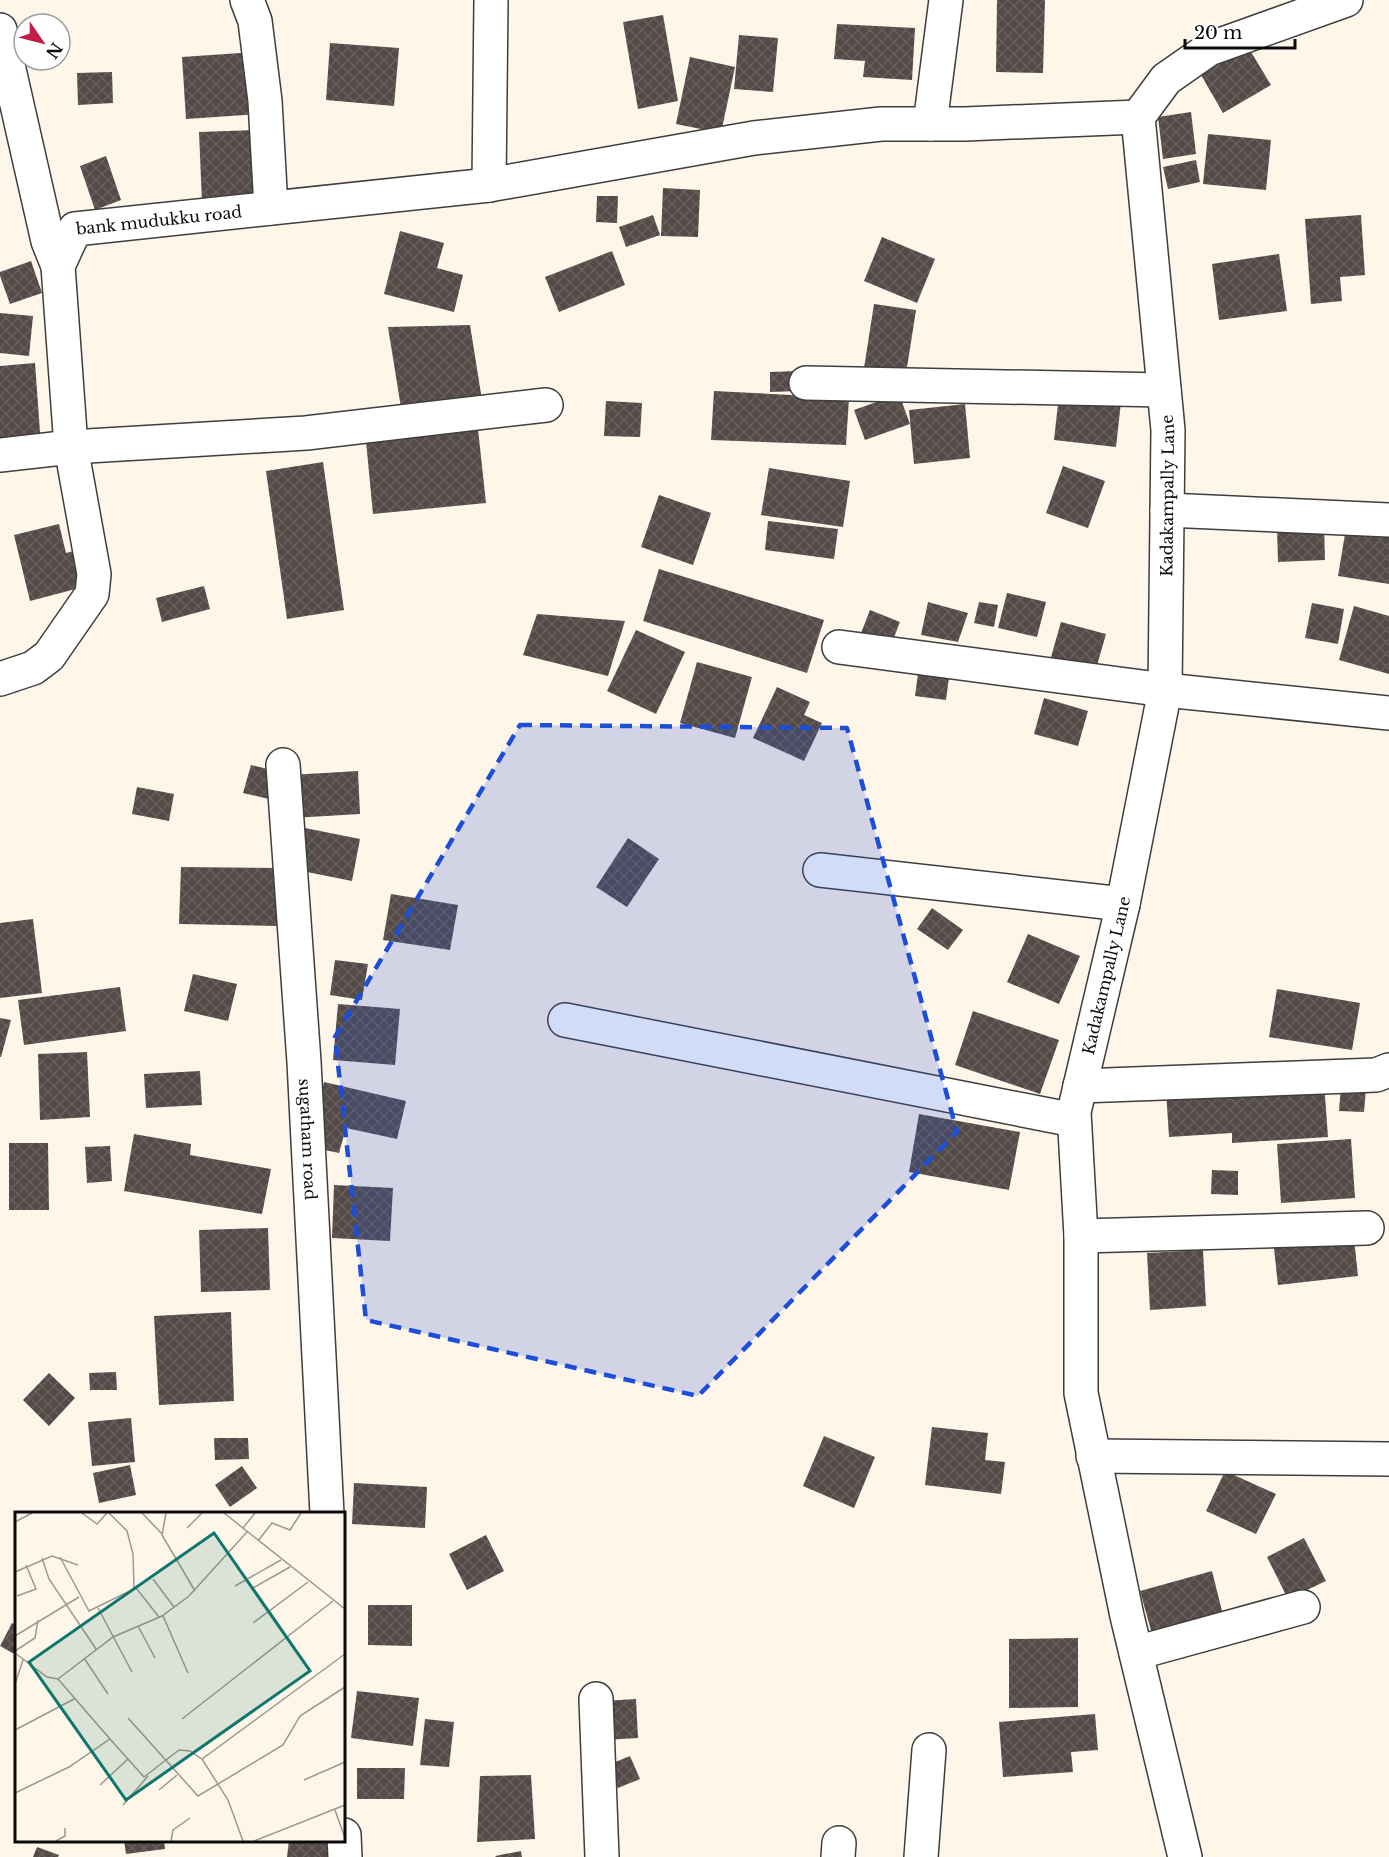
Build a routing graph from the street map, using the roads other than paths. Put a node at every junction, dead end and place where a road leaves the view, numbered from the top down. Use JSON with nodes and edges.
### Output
{"nodes":[{"id":1,"x":247,"y":0,"type":"edge"},
{"id":2,"x":491,"y":0,"type":"edge"},
{"id":3,"x":946,"y":0,"type":"edge"},
{"id":4,"x":1346,"y":0,"type":"edge"},
{"id":5,"x":0,"y":30,"type":"edge"},
{"id":6,"x":1138,"y":117,"type":"junction"},
{"id":7,"x":930,"y":124,"type":"junction"},
{"id":8,"x":489,"y":185,"type":"junction"},
{"id":9,"x":271,"y":208,"type":"junction"},
{"id":10,"x":58,"y":266,"type":"junction"},
{"id":11,"x":806,"y":383,"type":"dead end"},
{"id":12,"x":1164,"y":390,"type":"junction"},
{"id":13,"x":546,"y":405,"type":"dead end"},
{"id":14,"x":71,"y":447,"type":"junction"},
{"id":15,"x":0,"y":455,"type":"edge"},
{"id":16,"x":1167,"y":510,"type":"junction"},
{"id":17,"x":1389,"y":520,"type":"edge"},
{"id":18,"x":839,"y":647,"type":"dead end"},
{"id":19,"x":0,"y":679,"type":"edge"},
{"id":20,"x":1165,"y":690,"type":"junction"},
{"id":21,"x":1389,"y":713,"type":"edge"},
{"id":22,"x":283,"y":765,"type":"dead end"},
{"id":23,"x":820,"y":870,"type":"dead end"},
{"id":24,"x":1123,"y":904,"type":"junction"},
{"id":25,"x":565,"y":1020,"type":"dead end"},
{"id":26,"x":1389,"y":1070,"type":"edge"},
{"id":27,"x":1076,"y":1106,"type":"junction"},
{"id":28,"x":1367,"y":1228,"type":"dead end"},
{"id":29,"x":1081,"y":1236,"type":"junction"},
{"id":30,"x":1093,"y":1456,"type":"junction"},
{"id":31,"x":1389,"y":1460,"type":"edge"},
{"id":32,"x":327,"y":1512,"type":"edge"},
{"id":33,"x":1303,"y":1607,"type":"dead end"},
{"id":34,"x":1136,"y":1653,"type":"junction"},
{"id":35,"x":596,"y":1699,"type":"dead end"},
{"id":36,"x":929,"y":1750,"type":"dead end"},
{"id":37,"x":344,"y":1842,"type":"edge"},
{"id":38,"x":345,"y":1857,"type":"edge"},
{"id":39,"x":602,"y":1857,"type":"edge"},
{"id":40,"x":921,"y":1857,"type":"edge"},
{"id":41,"x":1185,"y":1857,"type":"edge"}],
"edges":[{"from":1,"to":9,"type":"street"},
{"from":2,"to":8,"type":"street"},
{"from":3,"to":7,"type":"street"},
{"from":4,"to":6,"type":"street"},
{"from":5,"to":10,"type":"street"},
{"from":6,"to":7,"type":"street","name":"bank mudukku road"},
{"from":6,"to":12,"type":"street","name":"Kadakampally Lane"},
{"from":7,"to":8,"type":"street","name":"bank mudukku road"},
{"from":8,"to":9,"type":"street","name":"bank mudukku road"},
{"from":9,"to":10,"type":"street","name":"bank mudukku road"},
{"from":10,"to":14,"type":"street","name":"bank mudukku road"},
{"from":11,"to":12,"type":"street"},
{"from":12,"to":16,"type":"street","name":"Kadakampally Lane"},
{"from":13,"to":14,"type":"street"},
{"from":14,"to":15,"type":"street"},
{"from":14,"to":19,"type":"street","name":"bank mudukku road"},
{"from":16,"to":17,"type":"street"},
{"from":16,"to":20,"type":"street","name":"Kadakampally Lane"},
{"from":18,"to":20,"type":"street"},
{"from":20,"to":21,"type":"street"},
{"from":20,"to":24,"type":"street","name":"Kadakampally Lane"},
{"from":22,"to":32,"type":"street","name":"sugatham road"},
{"from":23,"to":24,"type":"street"},
{"from":24,"to":27,"type":"street","name":"Kadakampally Lane"},
{"from":25,"to":27,"type":"street"},
{"from":26,"to":27,"type":"street"},
{"from":27,"to":29,"type":"street","name":"Kadakampally Lane"},
{"from":28,"to":29,"type":"street"},
{"from":29,"to":30,"type":"street","name":"Kadakampally Lane"},
{"from":30,"to":31,"type":"street"},
{"from":30,"to":34,"type":"street","name":"Kadakampally Lane"},
{"from":33,"to":34,"type":"street"},
{"from":34,"to":41,"type":"street","name":"Kadakampally Lane"},
{"from":35,"to":39,"type":"street"},
{"from":36,"to":40,"type":"street"},
{"from":37,"to":38,"type":"street"}]}
